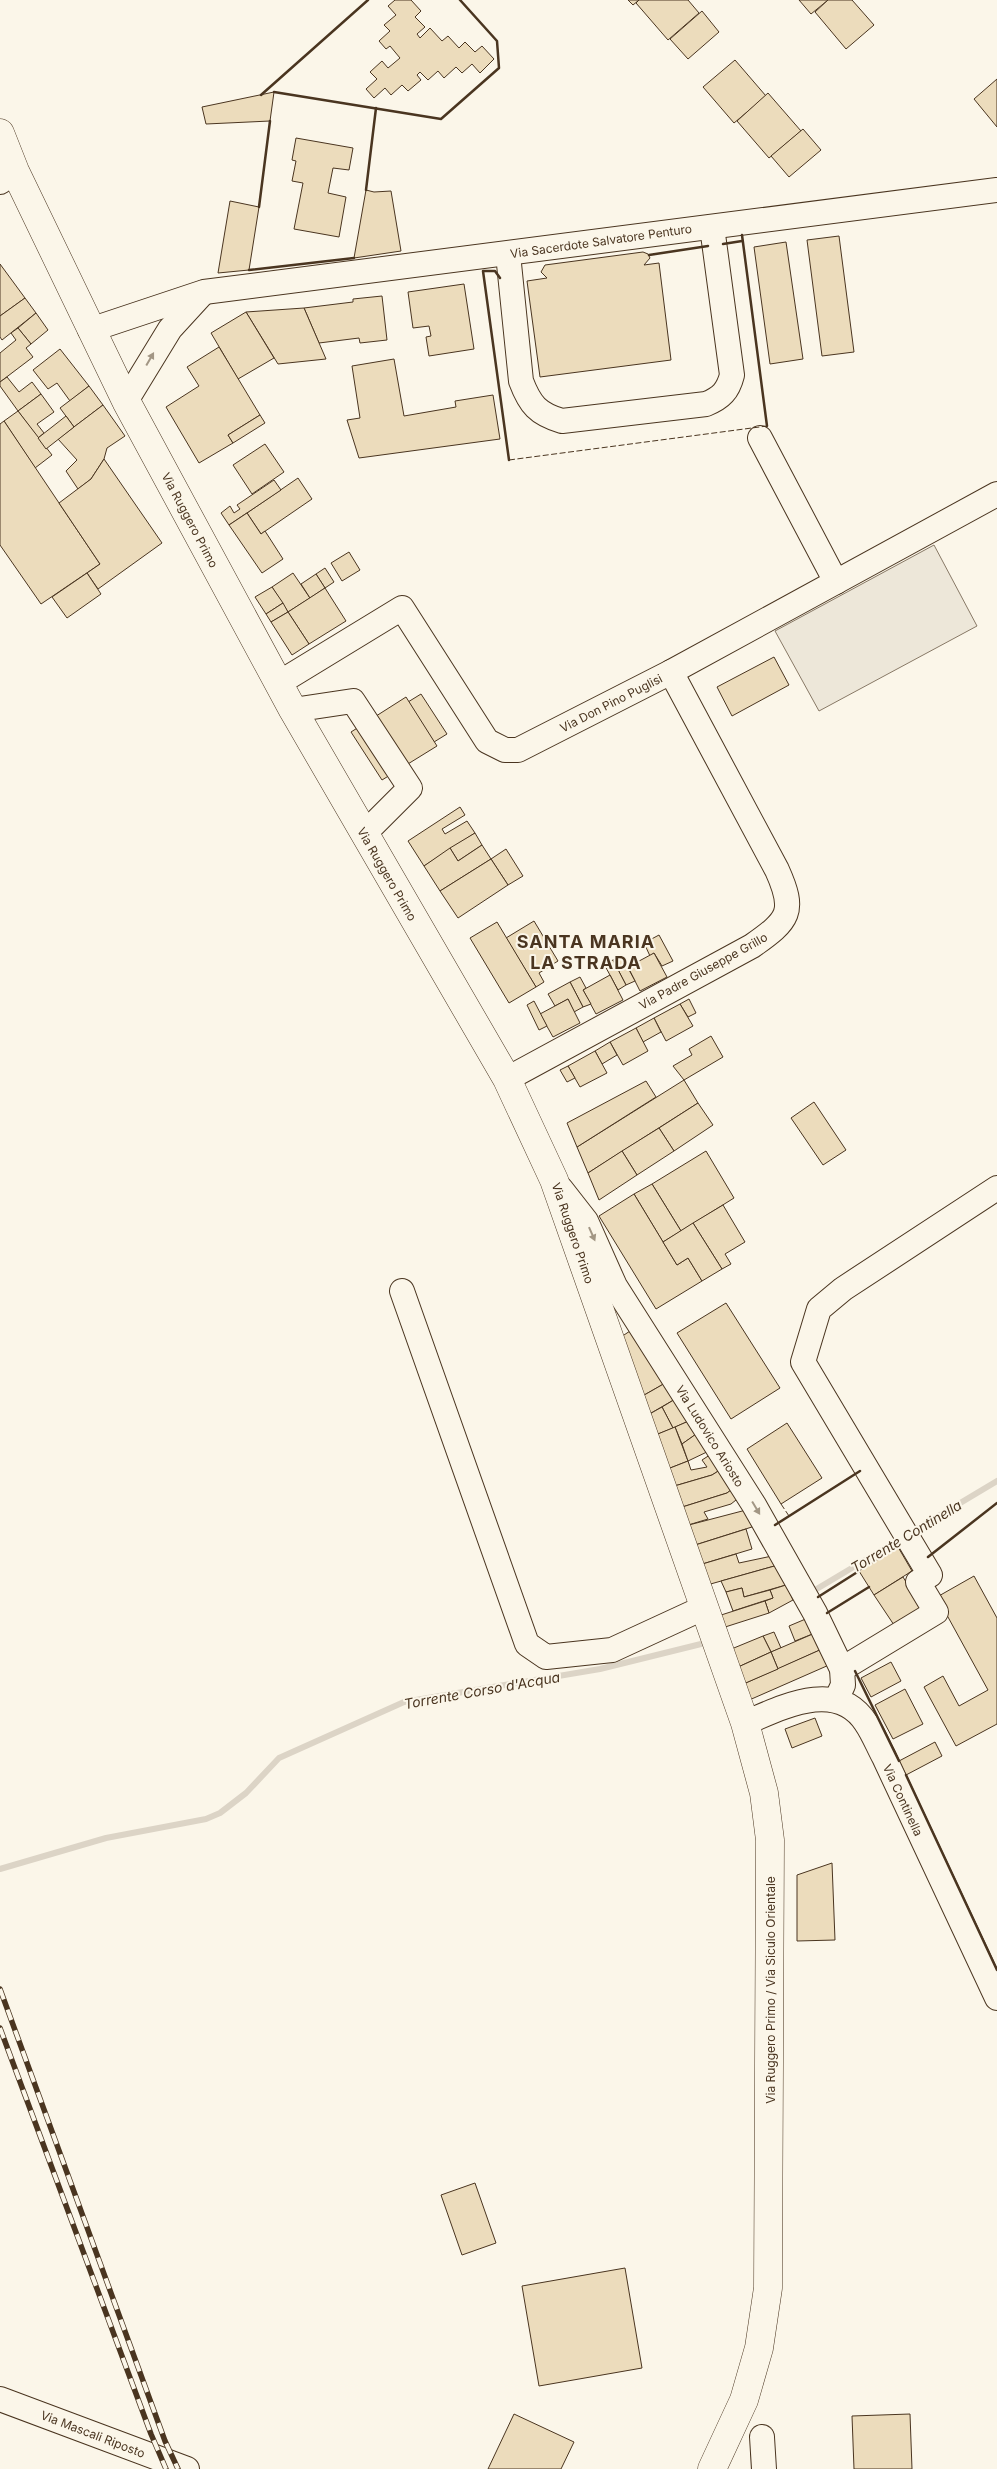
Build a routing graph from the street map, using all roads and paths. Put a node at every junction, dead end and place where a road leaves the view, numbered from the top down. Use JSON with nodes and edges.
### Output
{"nodes":[{"id":1,"x":0,"y":133,"type":"edge"},
{"id":2,"x":8,"y":177,"type":"edge"},
{"id":3,"x":997,"y":190,"type":"edge"},
{"id":4,"x":712,"y":226,"type":"junction"},
{"id":5,"x":508,"y":254,"type":"junction"},
{"id":6,"x":204,"y":292,"type":"junction"},
{"id":7,"x":90,"y":330,"type":"junction"},
{"id":8,"x":126,"y":401,"type":"junction"},
{"id":9,"x":760,"y":438,"type":"dead end"},
{"id":10,"x":997,"y":494,"type":"edge"},
{"id":11,"x":836,"y":582,"type":"junction"},
{"id":12,"x":670,"y":672,"type":"junction"},
{"id":13,"x":279,"y":683,"type":"junction"},
{"id":14,"x":293,"y":710,"type":"junction"},
{"id":15,"x":364,"y":834,"type":"junction"},
{"id":16,"x":507,"y":1079,"type":"junction"},
{"id":17,"x":554,"y":1180,"type":"junction"},
{"id":18,"x":997,"y":1188,"type":"edge"},
{"id":19,"x":402,"y":1291,"type":"dead end"},
{"id":20,"x":704,"y":1608,"type":"junction"},
{"id":21,"x":715,"y":1640,"type":"joint"},
{"id":22,"x":842,"y":1669,"type":"junction"},
{"id":23,"x":836,"y":1700,"type":"junction"},
{"id":24,"x":745,"y":1724,"type":"junction"},
{"id":25,"x":997,"y":1998,"type":"edge"},
{"id":26,"x":0,"y":2399,"type":"edge"},
{"id":27,"x":762,"y":2437,"type":"dead end"},
{"id":28,"x":187,"y":2469,"type":"edge"},
{"id":29,"x":712,"y":2469,"type":"edge"},
{"id":30,"x":764,"y":2469,"type":"edge"}],
"edges":[{"from":1,"to":2,"type":"main road","name":"Via Ruggero Primo"},
{"from":2,"to":7,"type":"main road","name":"Via Ruggero Primo"},
{"from":3,"to":4,"type":"street","name":"Via Sacerdote Salvatore Penturo"},
{"from":4,"to":5,"type":"street","name":"Via Sacerdote Salvatore Penturo"},
{"from":4,"to":5,"type":"street"},
{"from":5,"to":6,"type":"street","name":"Via Sacerdote Salvatore Penturo"},
{"from":6,"to":7,"type":"street","name":"Via Sacerdote Salvatore Penturo"},
{"from":8,"to":6,"type":"street","one_way":true},
{"from":7,"to":8,"type":"main road","name":"Via Ruggero Primo"},
{"from":8,"to":13,"type":"main road","name":"Via Ruggero Primo"},
{"from":9,"to":11,"type":"street"},
{"from":10,"to":11,"type":"street","name":"Via Don Pino Puglisi"},
{"from":11,"to":12,"type":"street","name":"Via Don Pino Puglisi"},
{"from":12,"to":13,"type":"street","name":"Via Don Pino Puglisi"},
{"from":12,"to":16,"type":"street","name":"Via Padre Giuseppe Grillo"},
{"from":13,"to":14,"type":"main road","name":"Via Ruggero Primo"},
{"from":14,"to":15,"type":"main road","name":"Via Ruggero Primo"},
{"from":14,"to":15,"type":"street"},
{"from":15,"to":16,"type":"main road","name":"Via Ruggero Primo"},
{"from":16,"to":17,"type":"main road","name":"Via Ruggero Primo"},
{"from":17,"to":20,"type":"main road","name":"Via Ruggero Primo"},
{"from":17,"to":22,"type":"street","name":"Via Ludovico Ariosto","one_way":true},
{"from":18,"to":22,"type":"street"},
{"from":19,"to":20,"type":"street"},
{"from":20,"to":21,"type":"main road","name":"Via Ruggero Primo"},
{"from":21,"to":24,"type":"main road","name":"Via Ruggero Primo / Via Siculo Orientale"},
{"from":22,"to":23,"type":"street"},
{"from":23,"to":24,"type":"street"},
{"from":23,"to":25,"type":"street","name":"Via Continella"},
{"from":24,"to":29,"type":"main road","name":"Via Ruggero Primo / Via Siculo Orientale"},
{"from":26,"to":28,"type":"street","name":"Via Mascali Riposto"},
{"from":27,"to":30,"type":"street"}]}
